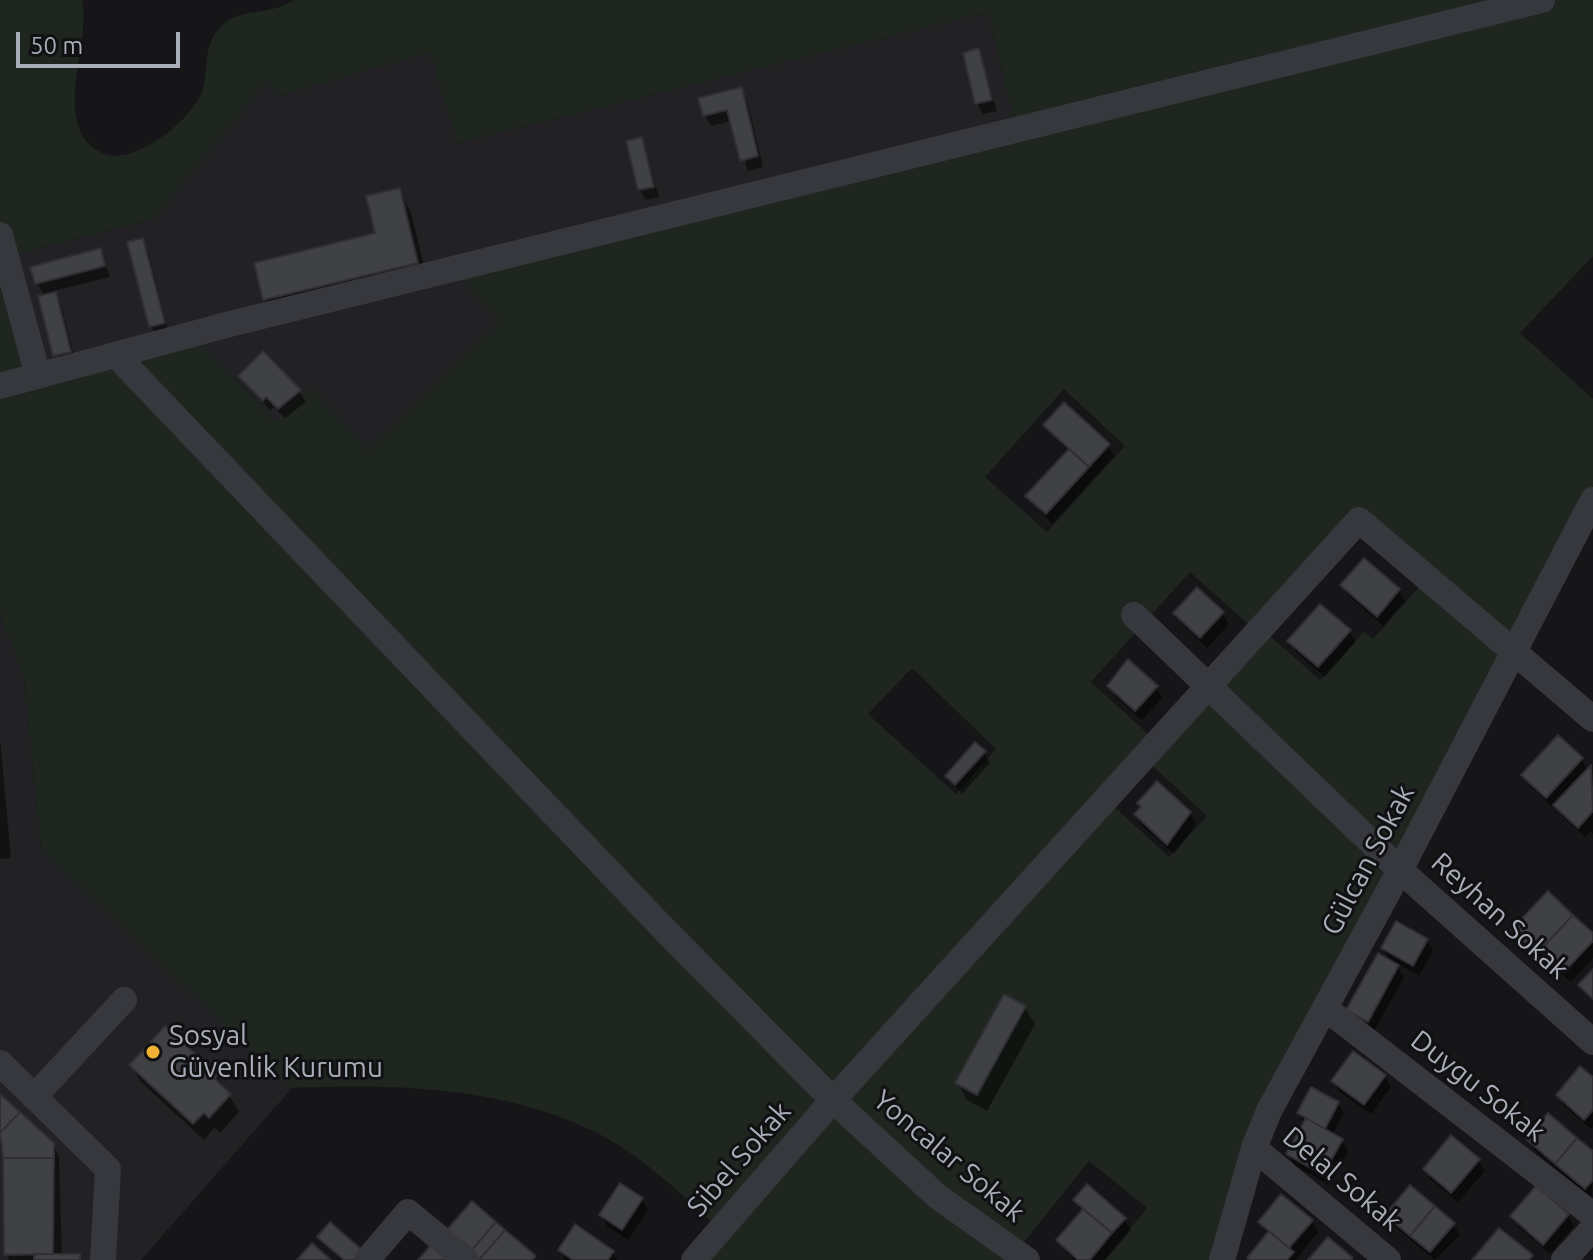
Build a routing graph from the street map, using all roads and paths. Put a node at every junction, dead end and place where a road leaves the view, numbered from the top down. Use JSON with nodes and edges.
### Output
{"nodes":[{"id":1,"x":1542,"y":0,"type":"edge"},
{"id":2,"x":0,"y":235,"type":"edge"},
{"id":3,"x":116,"y":355,"type":"junction"},
{"id":4,"x":38,"y":376,"type":"junction"},
{"id":5,"x":0,"y":386,"type":"edge"},
{"id":6,"x":1593,"y":500,"type":"edge"},
{"id":7,"x":1134,"y":615,"type":"dead end"},
{"id":8,"x":1516,"y":651,"type":"junction"},
{"id":9,"x":1208,"y":686,"type":"junction"},
{"id":10,"x":1593,"y":719,"type":"edge"},
{"id":11,"x":1400,"y":870,"type":"junction"},
{"id":12,"x":124,"y":1000,"type":"dead end"},
{"id":13,"x":1325,"y":1008,"type":"junction"},
{"id":14,"x":1593,"y":1042,"type":"edge"},
{"id":15,"x":0,"y":1063,"type":"edge"},
{"id":16,"x":34,"y":1097,"type":"junction"},
{"id":17,"x":833,"y":1100,"type":"junction"},
{"id":18,"x":1254,"y":1148,"type":"junction"},
{"id":19,"x":1593,"y":1215,"type":"edge"},
{"id":20,"x":1593,"y":1228,"type":"edge"},
{"id":21,"x":1020,"y":1258,"type":"edge"},
{"id":22,"x":103,"y":1260,"type":"edge"},
{"id":23,"x":367,"y":1260,"type":"edge"},
{"id":24,"x":466,"y":1260,"type":"edge"},
{"id":25,"x":694,"y":1260,"type":"edge"},
{"id":26,"x":1222,"y":1260,"type":"edge"},
{"id":27,"x":1388,"y":1260,"type":"edge"},
{"id":28,"x":1564,"y":1260,"type":"edge"}],
"edges":[{"from":1,"to":3,"type":"street"},
{"from":2,"to":4,"type":"street"},
{"from":3,"to":4,"type":"street"},
{"from":3,"to":17,"type":"street","name":"Yoncalar Sokak"},
{"from":4,"to":5,"type":"street"},
{"from":6,"to":8,"type":"street","name":"Gülcan Sokak"},
{"from":7,"to":9,"type":"street","name":"Reyhan Sokak"},
{"from":8,"to":9,"type":"street","name":"Sibel Sokak"},
{"from":8,"to":10,"type":"street"},
{"from":8,"to":11,"type":"street","name":"Gülcan Sokak"},
{"from":9,"to":11,"type":"street","name":"Reyhan Sokak"},
{"from":9,"to":17,"type":"street","name":"Sibel Sokak"},
{"from":11,"to":13,"type":"street","name":"Gülcan Sokak"},
{"from":11,"to":14,"type":"street","name":"Reyhan Sokak"},
{"from":12,"to":16,"type":"street"},
{"from":13,"to":18,"type":"street","name":"Gülcan Sokak"},
{"from":13,"to":19,"type":"street","name":"Duygu Sokak"},
{"from":15,"to":16,"type":"street"},
{"from":16,"to":22,"type":"street"},
{"from":17,"to":21,"type":"street","name":"Yoncalar Sokak"},
{"from":17,"to":25,"type":"street","name":"Sibel Sokak"},
{"from":18,"to":26,"type":"street","name":"Gülcan Sokak"},
{"from":18,"to":27,"type":"street","name":"Delal Sokak"},
{"from":20,"to":28,"type":"street"},
{"from":23,"to":24,"type":"street"}]}
